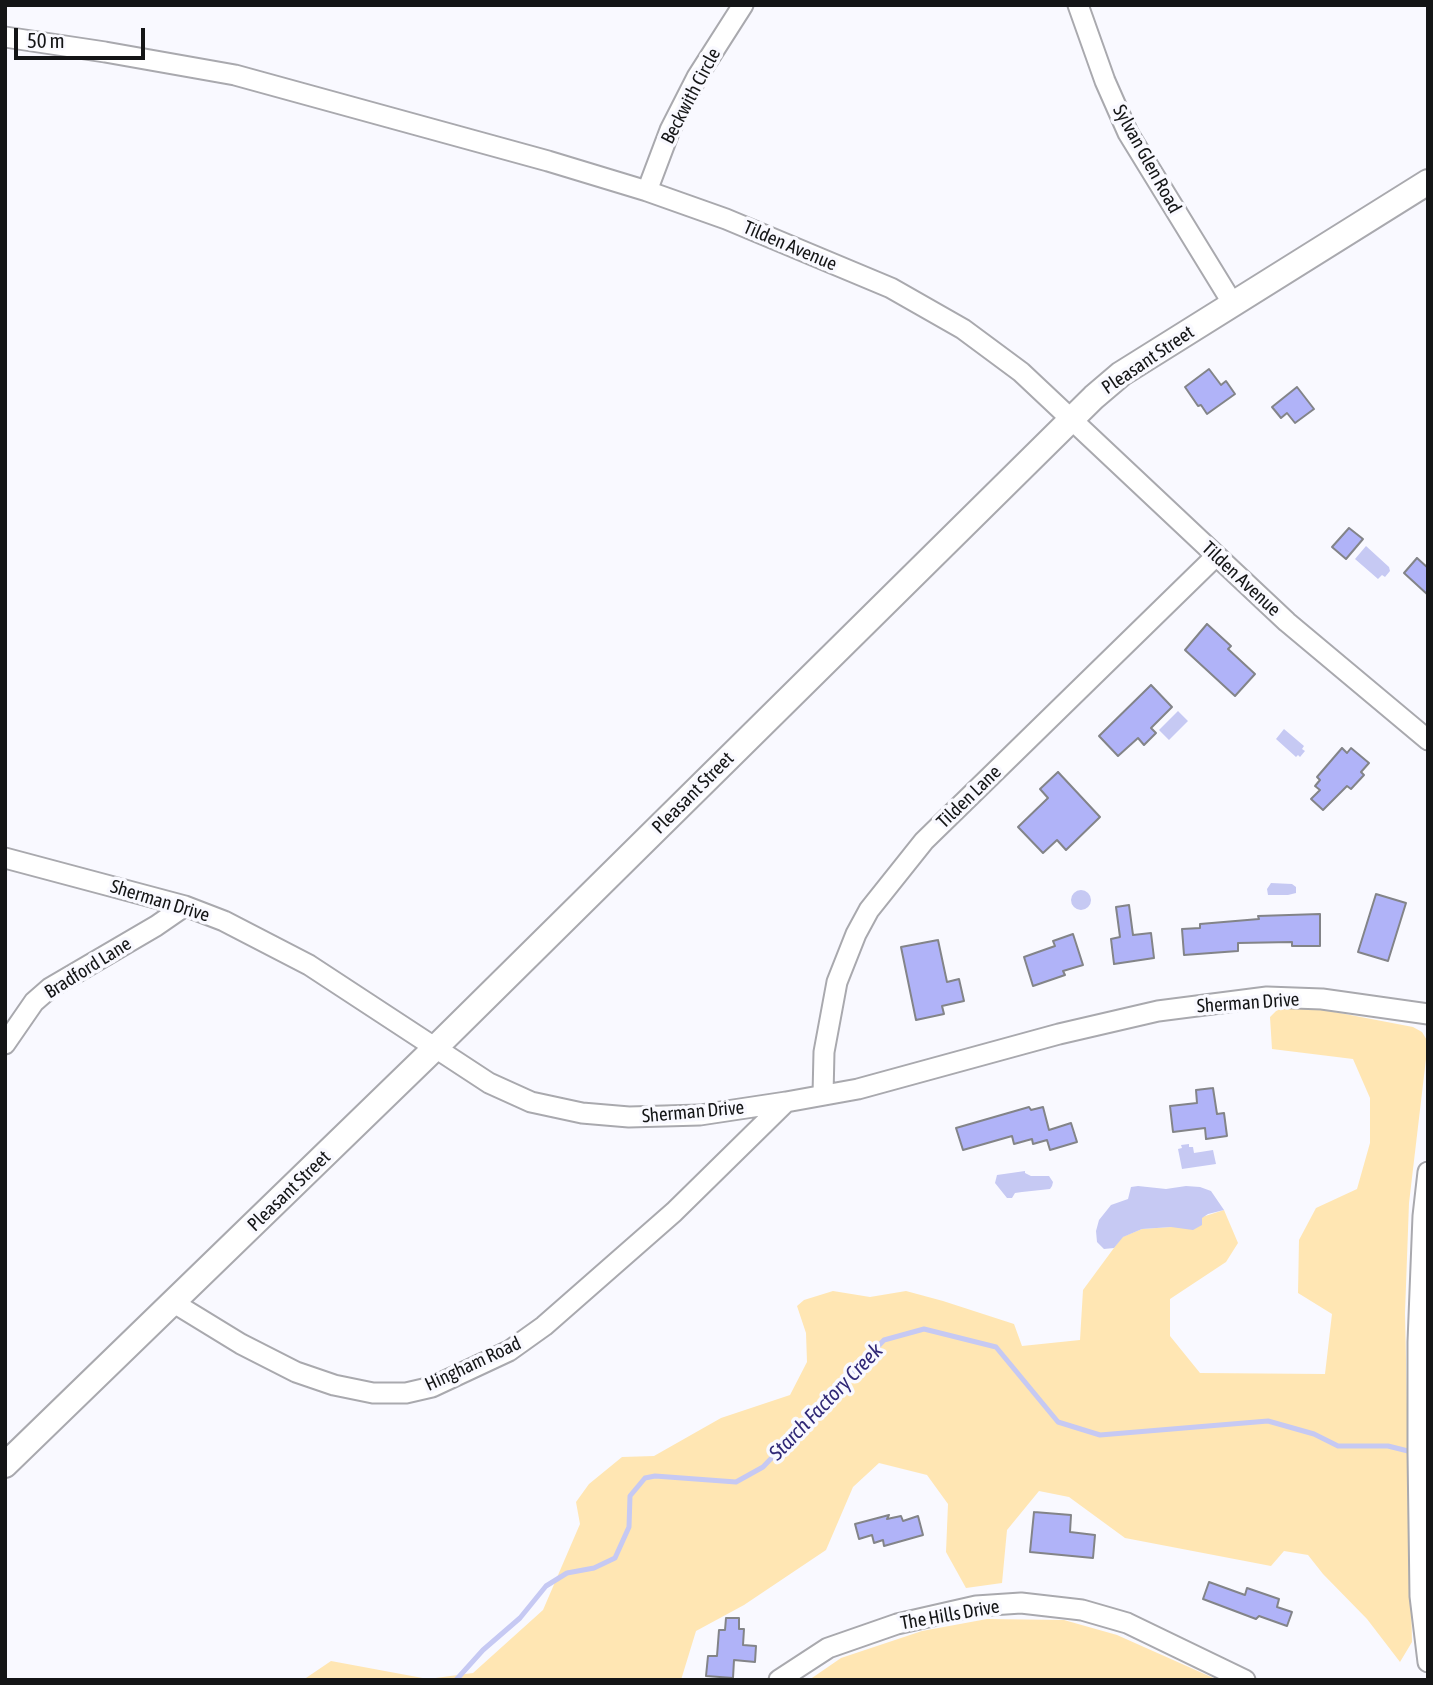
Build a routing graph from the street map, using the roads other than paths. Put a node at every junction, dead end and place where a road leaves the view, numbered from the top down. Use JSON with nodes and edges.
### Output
{"nodes":[{"id":1,"x":743,"y":5,"type":"edge"},
{"id":2,"x":1077,"y":5,"type":"edge"},
{"id":3,"x":5,"y":37,"type":"edge"},
{"id":4,"x":1428,"y":182,"type":"edge"},
{"id":5,"x":647,"y":191,"type":"junction"},
{"id":6,"x":1233,"y":304,"type":"junction"},
{"id":7,"x":1073,"y":419,"type":"junction"},
{"id":8,"x":1216,"y":556,"type":"junction"},
{"id":9,"x":1428,"y":740,"type":"edge"},
{"id":10,"x":5,"y":858,"type":"edge"},
{"id":11,"x":185,"y":906,"type":"junction"},
{"id":12,"x":1428,"y":1014,"type":"edge"},
{"id":13,"x":5,"y":1044,"type":"edge"},
{"id":14,"x":434,"y":1049,"type":"junction"},
{"id":15,"x":823,"y":1095,"type":"junction"},
{"id":16,"x":786,"y":1102,"type":"junction"},
{"id":17,"x":1428,"y":1172,"type":"edge"},
{"id":18,"x":174,"y":1303,"type":"junction"},
{"id":19,"x":5,"y":1465,"type":"edge"},
{"id":20,"x":1428,"y":1662,"type":"edge"},
{"id":21,"x":779,"y":1680,"type":"edge"},
{"id":22,"x":1245,"y":1680,"type":"edge"}],
"edges":[{"from":1,"to":5,"type":"street","name":"Beckwith Circle"},
{"from":2,"to":6,"type":"street","name":"Sylvan Glen Road"},
{"from":3,"to":5,"type":"street","name":"Tilden Avenue"},
{"from":4,"to":6,"type":"street","name":"Pleasant Street"},
{"from":5,"to":7,"type":"street","name":"Tilden Avenue"},
{"from":6,"to":7,"type":"street","name":"Pleasant Street"},
{"from":7,"to":8,"type":"street","name":"Tilden Avenue"},
{"from":7,"to":14,"type":"street","name":"Pleasant Street"},
{"from":8,"to":9,"type":"street","name":"Tilden Avenue"},
{"from":8,"to":15,"type":"street","name":"Tilden Lane"},
{"from":10,"to":11,"type":"street","name":"Sherman Drive"},
{"from":11,"to":13,"type":"street","name":"Bradford Lane"},
{"from":11,"to":14,"type":"street","name":"Sherman Drive"},
{"from":12,"to":15,"type":"street","name":"Sherman Drive"},
{"from":14,"to":16,"type":"street","name":"Sherman Drive"},
{"from":14,"to":18,"type":"street","name":"Pleasant Street"},
{"from":15,"to":16,"type":"street","name":"Sherman Drive"},
{"from":16,"to":18,"type":"street","name":"Hingham Road"},
{"from":17,"to":20,"type":"street"},
{"from":18,"to":19,"type":"street","name":"Pleasant Street"},
{"from":21,"to":22,"type":"street","name":"The Hills Drive"}]}
